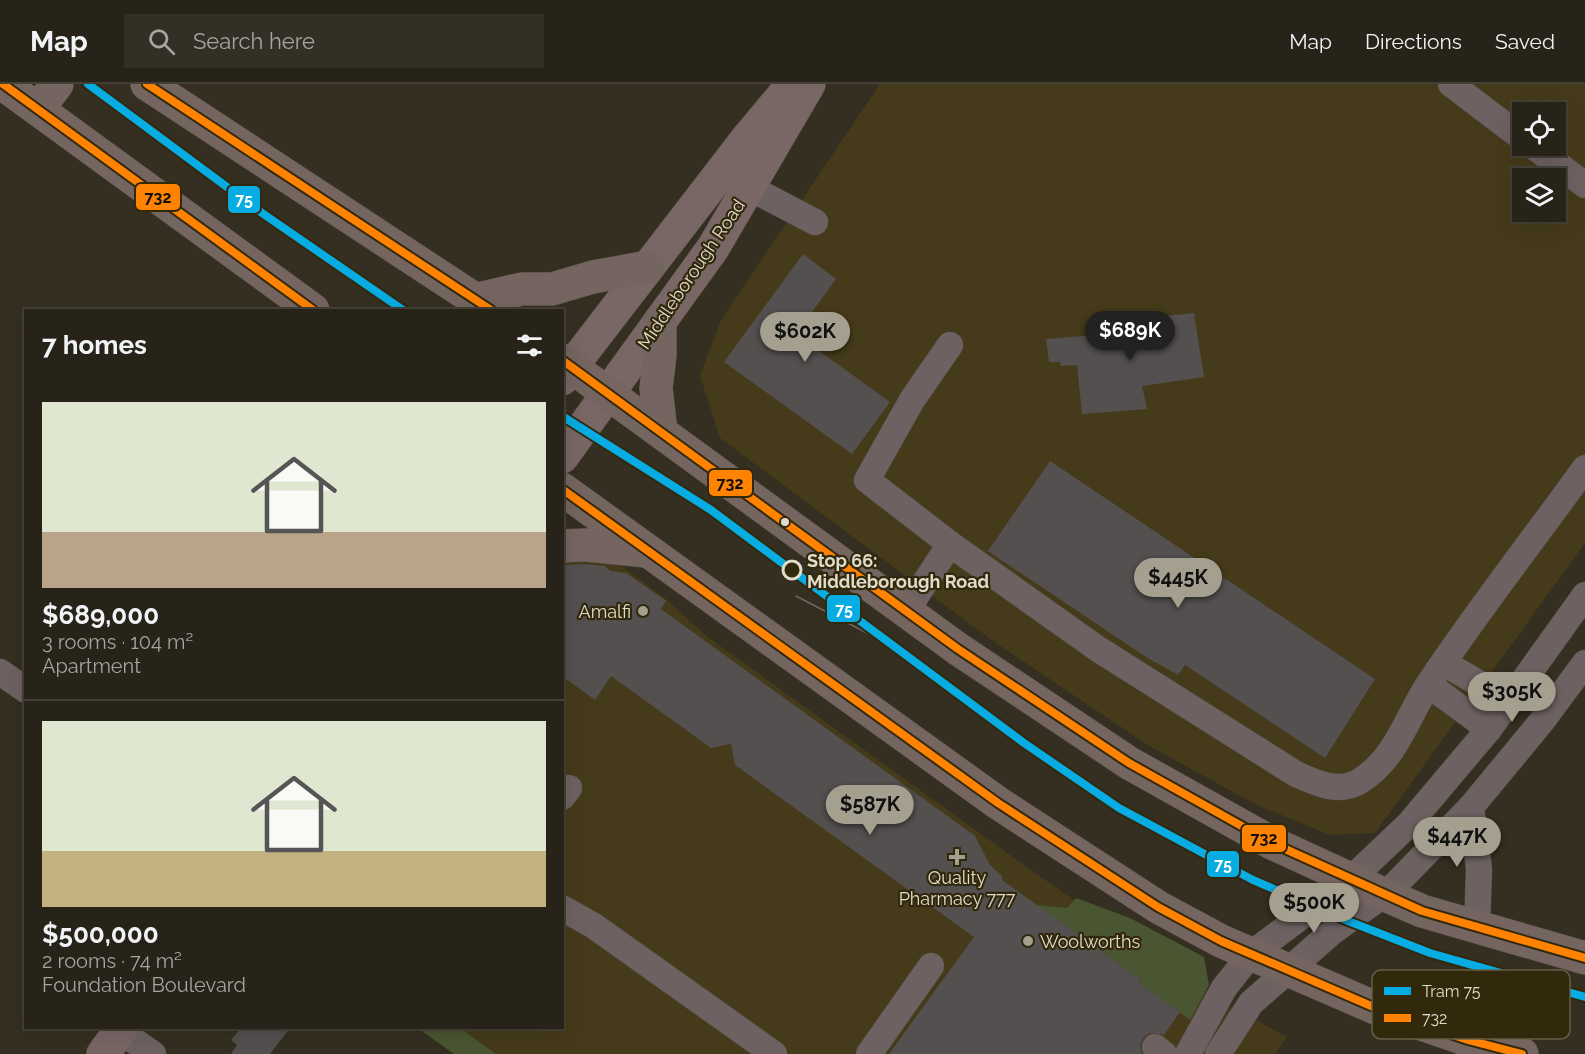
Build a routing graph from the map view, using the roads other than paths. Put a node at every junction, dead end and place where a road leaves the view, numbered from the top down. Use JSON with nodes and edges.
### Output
{"nodes":[{"id":1,"x":3,"y":84,"type":"edge"},
{"id":2,"x":57,"y":84,"type":"edge"},
{"id":3,"x":147,"y":84,"type":"edge"},
{"id":4,"x":793,"y":84,"type":"edge"},
{"id":5,"x":809,"y":84,"type":"edge"},
{"id":6,"x":1451,"y":84,"type":"edge"},
{"id":7,"x":38,"y":110,"type":"junction"},
{"id":8,"x":1512,"y":130,"type":"edge"},
{"id":9,"x":1546,"y":156,"type":"edge"},
{"id":10,"x":1585,"y":185,"type":"edge"},
{"id":11,"x":750,"y":188,"type":"junction"},
{"id":12,"x":814,"y":222,"type":"dead end"},
{"id":13,"x":648,"y":267,"type":"junction"},
{"id":14,"x":483,"y":305,"type":"edge"},
{"id":15,"x":312,"y":309,"type":"edge"},
{"id":16,"x":660,"y":321,"type":"junction"},
{"id":17,"x":950,"y":345,"type":"dead end"},
{"id":18,"x":566,"y":369,"type":"edge"},
{"id":19,"x":608,"y":394,"type":"junction"},
{"id":20,"x":661,"y":431,"type":"junction"},
{"id":21,"x":564,"y":454,"type":"edge"},
{"id":22,"x":1585,"y":468,"type":"edge"},
{"id":23,"x":564,"y":490,"type":"edge"},
{"id":24,"x":950,"y":544,"type":"junction"},
{"id":25,"x":564,"y":546,"type":"edge"},
{"id":26,"x":648,"y":551,"type":"junction"},
{"id":27,"x":1585,"y":596,"type":"edge"},
{"id":28,"x":907,"y":610,"type":"junction"},
{"id":29,"x":1444,"y":663,"type":"junction"},
{"id":30,"x":1585,"y":663,"type":"edge"},
{"id":31,"x":0,"y":672,"type":"edge"},
{"id":32,"x":1429,"y":684,"type":"junction"},
{"id":33,"x":24,"y":689,"type":"edge"},
{"id":34,"x":1509,"y":701,"type":"junction"},
{"id":35,"x":1489,"y":729,"type":"junction"},
{"id":36,"x":1471,"y":807,"type":"junction"},
{"id":37,"x":1350,"y":880,"type":"junction"},
{"id":38,"x":1383,"y":894,"type":"junction"},
{"id":39,"x":564,"y":909,"type":"edge"},
{"id":40,"x":1477,"y":927,"type":"junction"},
{"id":41,"x":1251,"y":954,"type":"junction"},
{"id":42,"x":1585,"y":958,"type":"edge"},
{"id":43,"x":931,"y":966,"type":"dead end"},
{"id":44,"x":1288,"y":970,"type":"junction"},
{"id":45,"x":1372,"y":1006,"type":"edge"},
{"id":46,"x":115,"y":1037,"type":"edge"},
{"id":47,"x":1462,"y":1039,"type":"edge"},
{"id":48,"x":153,"y":1054,"type":"edge"},
{"id":49,"x":774,"y":1054,"type":"edge"},
{"id":50,"x":869,"y":1054,"type":"edge"},
{"id":51,"x":1188,"y":1054,"type":"edge"},
{"id":52,"x":1218,"y":1054,"type":"edge"},
{"id":53,"x":1522,"y":1054,"type":"edge"}],
"edges":[{"from":1,"to":7,"type":"highway"},
{"from":2,"to":7,"type":"highway"},
{"from":3,"to":14,"type":"highway"},
{"from":4,"to":13,"type":"main road","name":"Middleborough Road"},
{"from":5,"to":11,"type":"main road","name":"Middleborough Road"},
{"from":6,"to":8,"type":"street"},
{"from":7,"to":15,"type":"highway"},
{"from":9,"to":10,"type":"street"},
{"from":11,"to":12,"type":"street"},
{"from":11,"to":16,"type":"main road","name":"Middleborough Road"},
{"from":13,"to":14,"type":"highway"},
{"from":13,"to":18,"type":"main road","name":"Middleborough Road"},
{"from":16,"to":19,"type":"main road","name":"Middleborough Road"},
{"from":16,"to":20,"type":"highway"},
{"from":17,"to":24,"type":"street"},
{"from":18,"to":19,"type":"highway"},
{"from":19,"to":20,"type":"highway"},
{"from":19,"to":21,"type":"main road","name":"Middleborough Road"},
{"from":20,"to":28,"type":"highway"},
{"from":22,"to":29,"type":"street"},
{"from":23,"to":26,"type":"highway"},
{"from":24,"to":28,"type":"street"},
{"from":24,"to":32,"type":"street"},
{"from":25,"to":26,"type":"highway"},
{"from":26,"to":41,"type":"highway"},
{"from":27,"to":34,"type":"street"},
{"from":28,"to":37,"type":"highway"},
{"from":29,"to":32,"type":"street"},
{"from":29,"to":34,"type":"street"},
{"from":30,"to":36,"type":"street"},
{"from":31,"to":33,"type":"street"},
{"from":32,"to":35,"type":"street"},
{"from":34,"to":35,"type":"street"},
{"from":35,"to":37,"type":"street"},
{"from":36,"to":38,"type":"street"},
{"from":36,"to":40,"type":"street"},
{"from":37,"to":38,"type":"highway"},
{"from":37,"to":41,"type":"street"},
{"from":38,"to":40,"type":"highway"},
{"from":38,"to":44,"type":"street"},
{"from":39,"to":49,"type":"street"},
{"from":40,"to":42,"type":"highway"},
{"from":41,"to":44,"type":"highway"},
{"from":41,"to":51,"type":"street"},
{"from":43,"to":50,"type":"street"},
{"from":44,"to":45,"type":"highway"},
{"from":44,"to":52,"type":"street"},
{"from":46,"to":48,"type":"street"},
{"from":47,"to":53,"type":"highway"}]}
